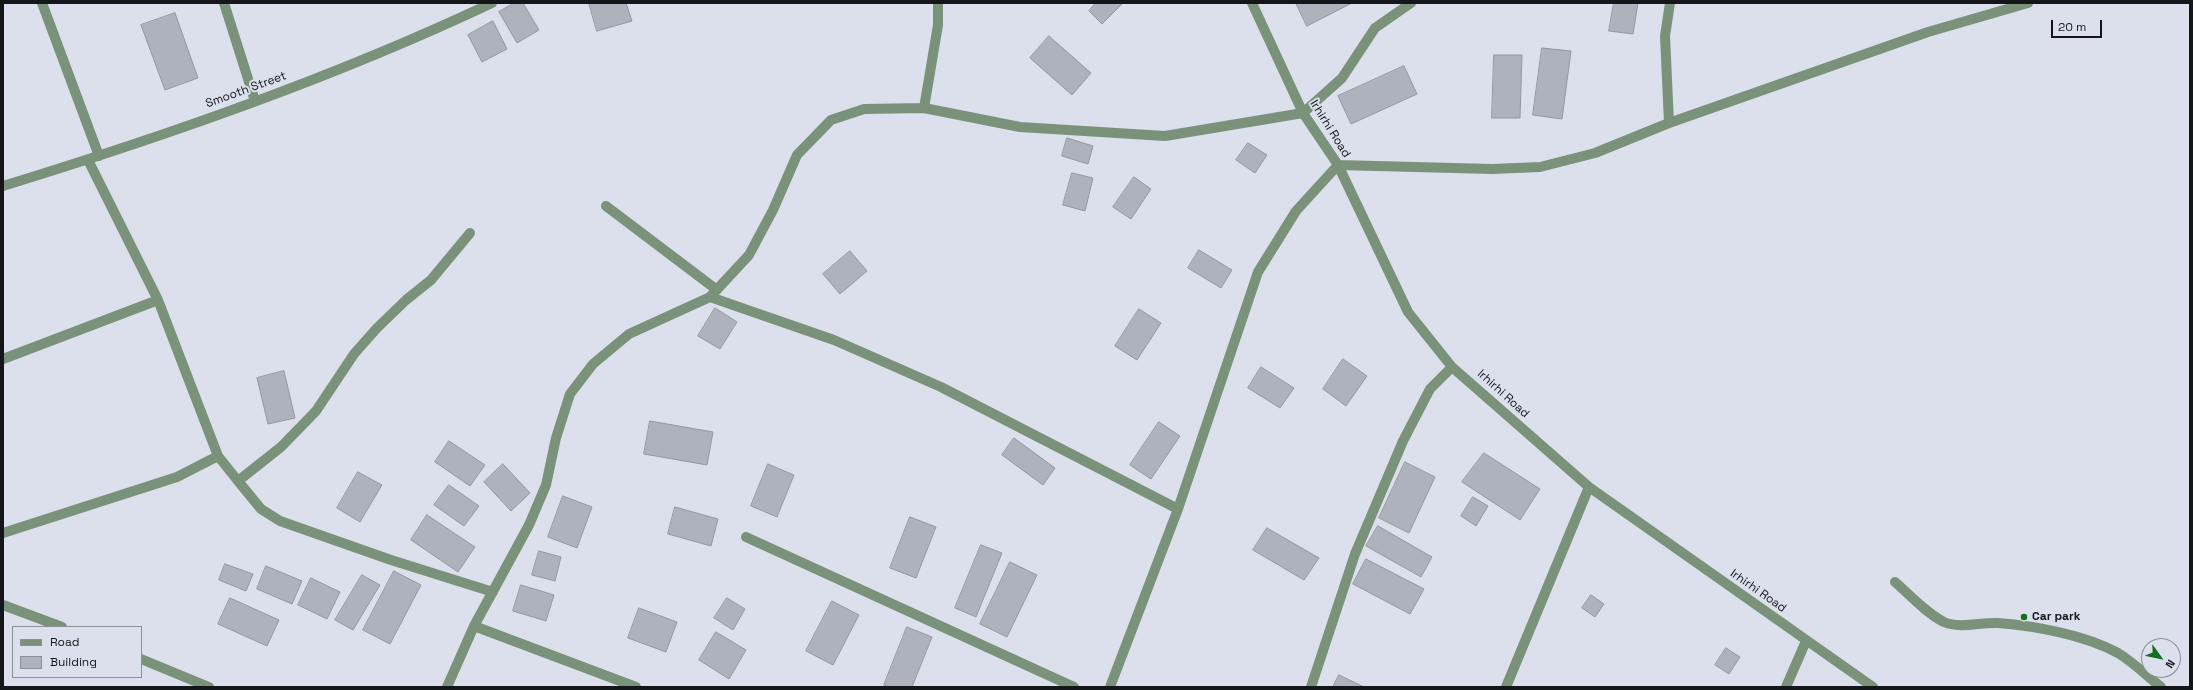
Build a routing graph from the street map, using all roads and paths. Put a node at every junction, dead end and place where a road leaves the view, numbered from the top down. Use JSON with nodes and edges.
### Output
{"nodes":[{"id":1,"x":42,"y":3,"type":"edge"},
{"id":2,"x":224,"y":3,"type":"edge"},
{"id":3,"x":492,"y":3,"type":"edge"},
{"id":4,"x":938,"y":3,"type":"edge"},
{"id":5,"x":1252,"y":3,"type":"edge"},
{"id":6,"x":1412,"y":3,"type":"edge"},
{"id":7,"x":1670,"y":3,"type":"edge"},
{"id":8,"x":2028,"y":3,"type":"edge"},
{"id":9,"x":256,"y":101,"type":"junction"},
{"id":10,"x":924,"y":108,"type":"junction"},
{"id":11,"x":1303,"y":113,"type":"junction"},
{"id":12,"x":1668,"y":123,"type":"junction"},
{"id":13,"x":99,"y":156,"type":"junction"},
{"id":14,"x":88,"y":160,"type":"junction"},
{"id":15,"x":1338,"y":165,"type":"junction"},
{"id":16,"x":3,"y":186,"type":"edge"},
{"id":17,"x":606,"y":206,"type":"dead end"},
{"id":18,"x":470,"y":233,"type":"dead end"},
{"id":19,"x":714,"y":293,"type":"junction"},
{"id":20,"x":158,"y":300,"type":"junction"},
{"id":21,"x":3,"y":359,"type":"edge"},
{"id":22,"x":1452,"y":367,"type":"junction"},
{"id":23,"x":218,"y":456,"type":"junction"},
{"id":24,"x":238,"y":481,"type":"junction"},
{"id":25,"x":1589,"y":487,"type":"junction"},
{"id":26,"x":1178,"y":509,"type":"junction"},
{"id":27,"x":3,"y":533,"type":"edge"},
{"id":28,"x":746,"y":536,"type":"dead end"},
{"id":29,"x":1895,"y":582,"type":"dead end"},
{"id":30,"x":493,"y":592,"type":"junction"},
{"id":31,"x":3,"y":604,"type":"edge"},
{"id":32,"x":59,"y":626,"type":"edge"},
{"id":33,"x":474,"y":626,"type":"junction"},
{"id":34,"x":1806,"y":641,"type":"junction"},
{"id":35,"x":142,"y":659,"type":"edge"},
{"id":36,"x":209,"y":687,"type":"edge"},
{"id":37,"x":447,"y":687,"type":"edge"},
{"id":38,"x":636,"y":687,"type":"edge"},
{"id":39,"x":1074,"y":687,"type":"edge"},
{"id":40,"x":1110,"y":687,"type":"edge"},
{"id":41,"x":1311,"y":687,"type":"edge"},
{"id":42,"x":1506,"y":687,"type":"edge"},
{"id":43,"x":1786,"y":687,"type":"edge"},
{"id":44,"x":1873,"y":687,"type":"edge"},
{"id":45,"x":2161,"y":687,"type":"edge"}],
"edges":[{"from":1,"to":13,"type":"street"},
{"from":2,"to":9,"type":"street"},
{"from":3,"to":9,"type":"street","name":"Smooth Street"},
{"from":4,"to":10,"type":"street"},
{"from":5,"to":11,"type":"street","name":"Irhirhi Road"},
{"from":6,"to":11,"type":"street"},
{"from":7,"to":12,"type":"street"},
{"from":8,"to":12,"type":"street"},
{"from":9,"to":13,"type":"street","name":"Smooth Street"},
{"from":10,"to":11,"type":"street"},
{"from":10,"to":19,"type":"street"},
{"from":11,"to":15,"type":"street","name":"Irhirhi Road"},
{"from":12,"to":15,"type":"street"},
{"from":13,"to":14,"type":"street","name":"Smooth Street"},
{"from":14,"to":16,"type":"street","name":"Smooth Street"},
{"from":14,"to":20,"type":"street"},
{"from":15,"to":22,"type":"street","name":"Irhirhi Road"},
{"from":15,"to":26,"type":"street"},
{"from":17,"to":19,"type":"street"},
{"from":18,"to":24,"type":"street"},
{"from":19,"to":26,"type":"street"},
{"from":19,"to":30,"type":"street"},
{"from":20,"to":21,"type":"street"},
{"from":20,"to":23,"type":"street"},
{"from":22,"to":25,"type":"street","name":"Irhirhi Road"},
{"from":22,"to":41,"type":"street"},
{"from":23,"to":24,"type":"street"},
{"from":23,"to":27,"type":"street"},
{"from":24,"to":30,"type":"street"},
{"from":25,"to":34,"type":"street","name":"Irhirhi Road"},
{"from":25,"to":42,"type":"street"},
{"from":26,"to":40,"type":"street"},
{"from":28,"to":39,"type":"street"},
{"from":29,"to":45,"type":"street"},
{"from":30,"to":33,"type":"street"},
{"from":31,"to":32,"type":"street"},
{"from":33,"to":37,"type":"street"},
{"from":33,"to":38,"type":"street"},
{"from":34,"to":43,"type":"street"},
{"from":34,"to":44,"type":"street","name":"Irhirhi Road"},
{"from":35,"to":36,"type":"street"}]}
